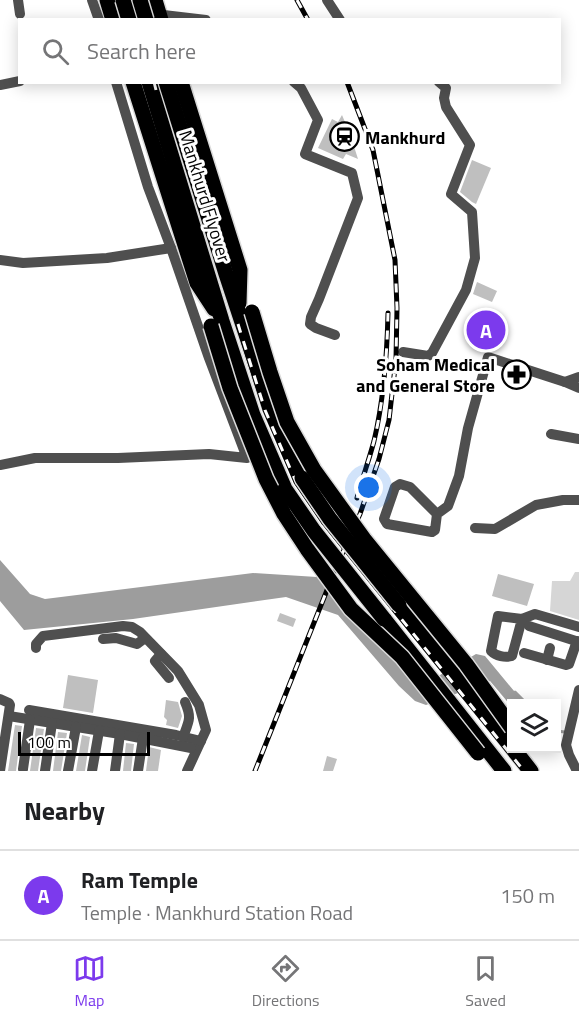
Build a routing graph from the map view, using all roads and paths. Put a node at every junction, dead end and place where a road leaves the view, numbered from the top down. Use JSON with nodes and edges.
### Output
{"nodes":[{"id":1,"x":18,"y":0,"type":"edge"},
{"id":2,"x":92,"y":0,"type":"edge"},
{"id":3,"x":107,"y":0,"type":"edge"},
{"id":4,"x":123,"y":0,"type":"edge"},
{"id":5,"x":140,"y":0,"type":"edge"},
{"id":6,"x":327,"y":0,"type":"edge"},
{"id":7,"x":155,"y":13,"type":"edge"},
{"id":8,"x":20,"y":14,"type":"dead end"},
{"id":9,"x":107,"y":18,"type":"edge"},
{"id":10,"x":108,"y":18,"type":"edge"},
{"id":11,"x":116,"y":18,"type":"edge"},
{"id":12,"x":128,"y":18,"type":"edge"},
{"id":13,"x":191,"y":18,"type":"edge"},
{"id":14,"x":339,"y":18,"type":"edge"},
{"id":15,"x":18,"y":81,"type":"edge"},
{"id":16,"x":117,"y":84,"type":"edge"},
{"id":17,"x":134,"y":84,"type":"edge"},
{"id":18,"x":150,"y":84,"type":"edge"},
{"id":19,"x":167,"y":84,"type":"edge"},
{"id":20,"x":182,"y":84,"type":"edge"},
{"id":21,"x":297,"y":84,"type":"edge"},
{"id":22,"x":0,"y":85,"type":"edge"},
{"id":23,"x":443,"y":85,"type":"edge"},
{"id":24,"x":171,"y":248,"type":"junction"},
{"id":25,"x":0,"y":260,"type":"edge"},
{"id":26,"x":233,"y":272,"type":"junction"},
{"id":27,"x":203,"y":281,"type":"junction"},
{"id":28,"x":246,"y":313,"type":"junction"},
{"id":29,"x":216,"y":323,"type":"junction"},
{"id":30,"x":335,"y":335,"type":"dead end"},
{"id":31,"x":403,"y":352,"type":"dead end"},
{"id":32,"x":579,"y":377,"type":"edge"},
{"id":33,"x":564,"y":382,"type":"junction"},
{"id":34,"x":579,"y":388,"type":"edge"},
{"id":35,"x":551,"y":434,"type":"dead end"},
{"id":36,"x":579,"y":439,"type":"edge"},
{"id":37,"x":0,"y":465,"type":"edge"},
{"id":38,"x":579,"y":500,"type":"edge"},
{"id":39,"x":437,"y":514,"type":"junction"},
{"id":40,"x":475,"y":528,"type":"dead end"},
{"id":41,"x":579,"y":627,"type":"edge"},
{"id":42,"x":145,"y":638,"type":"junction"},
{"id":43,"x":103,"y":639,"type":"dead end"},
{"id":44,"x":578,"y":641,"type":"edge"},
{"id":45,"x":36,"y":648,"type":"dead end"},
{"id":46,"x":550,"y":648,"type":"dead end"},
{"id":47,"x":524,"y":652,"type":"dead end"},
{"id":48,"x":155,"y":657,"type":"junction"},
{"id":49,"x":547,"y":660,"type":"junction"},
{"id":50,"x":169,"y":678,"type":"dead end"},
{"id":51,"x":579,"y":690,"type":"edge"},
{"id":52,"x":0,"y":699,"type":"edge"},
{"id":53,"x":185,"y":702,"type":"dead end"},
{"id":54,"x":30,"y":715,"type":"junction"},
{"id":55,"x":9,"y":716,"type":"junction"},
{"id":56,"x":507,"y":721,"type":"edge"},
{"id":57,"x":52,"y":723,"type":"junction"},
{"id":58,"x":76,"y":727,"type":"junction"},
{"id":59,"x":99,"y":731,"type":"junction"},
{"id":60,"x":120,"y":734,"type":"junction"},
{"id":61,"x":143,"y":738,"type":"junction"},
{"id":62,"x":192,"y":741,"type":"junction"},
{"id":63,"x":507,"y":741,"type":"edge"},
{"id":64,"x":2,"y":751,"type":"edge"},
{"id":65,"x":517,"y":753,"type":"edge"},
{"id":66,"x":523,"y":753,"type":"edge"},
{"id":67,"x":24,"y":769,"type":"dead end"},
{"id":68,"x":530,"y":770,"type":"edge"},
{"id":69,"x":0,"y":771,"type":"edge"},
{"id":70,"x":45,"y":771,"type":"edge"},
{"id":71,"x":68,"y":771,"type":"edge"},
{"id":72,"x":92,"y":771,"type":"edge"},
{"id":73,"x":115,"y":771,"type":"edge"},
{"id":74,"x":138,"y":771,"type":"edge"},
{"id":75,"x":180,"y":771,"type":"edge"},
{"id":76,"x":187,"y":771,"type":"edge"},
{"id":77,"x":502,"y":771,"type":"edge"},
{"id":78,"x":577,"y":771,"type":"edge"}],
"edges":[{"from":1,"to":8,"type":"street"},
{"from":2,"to":9,"type":"street"},
{"from":3,"to":10,"type":"highway"},
{"from":4,"to":12,"type":"highway","bridge":true},
{"from":5,"to":7,"type":"highway","bridge":true},
{"from":6,"to":14,"type":"street"},
{"from":7,"to":11,"type":"street"},
{"from":7,"to":13,"type":"street"},
{"from":15,"to":22,"type":"street"},
{"from":16,"to":24,"type":"street"},
{"from":17,"to":27,"type":"highway"},
{"from":18,"to":27,"type":"highway","name":"Mankhurd Flyover"},
{"from":19,"to":26,"type":"highway","name":"Mankhurd Flyover"},
{"from":20,"to":26,"type":"highway"},
{"from":21,"to":30,"type":"street"},
{"from":23,"to":31,"type":"street"},
{"from":24,"to":25,"type":"street"},
{"from":24,"to":37,"type":"street"},
{"from":26,"to":28,"type":"highway"},
{"from":27,"to":29,"type":"highway"},
{"from":28,"to":56,"type":"highway","bridge":true},
{"from":28,"to":63,"type":"highway","bridge":true},
{"from":29,"to":77,"type":"highway","bridge":true},
{"from":29,"to":77,"type":"highway","bridge":true},
{"from":32,"to":33,"type":"street"},
{"from":33,"to":34,"type":"street"},
{"from":33,"to":39,"type":"street"},
{"from":35,"to":36,"type":"street"},
{"from":38,"to":40,"type":"street"},
{"from":39,"to":39,"type":"street"},
{"from":41,"to":44,"type":"street"},
{"from":42,"to":43,"type":"street"},
{"from":42,"to":45,"type":"street"},
{"from":42,"to":48,"type":"street"},
{"from":44,"to":49,"type":"street"},
{"from":46,"to":49,"type":"street"},
{"from":47,"to":49,"type":"street"},
{"from":48,"to":50,"type":"street"},
{"from":48,"to":62,"type":"street"},
{"from":51,"to":78,"type":"street"},
{"from":52,"to":55,"type":"street"},
{"from":53,"to":62,"type":"street"},
{"from":54,"to":55,"type":"street"},
{"from":54,"to":57,"type":"street"},
{"from":54,"to":62,"type":"street"},
{"from":54,"to":67,"type":"street"},
{"from":55,"to":64,"type":"street"},
{"from":57,"to":58,"type":"street"},
{"from":57,"to":70,"type":"street"},
{"from":58,"to":59,"type":"street"},
{"from":58,"to":71,"type":"street"},
{"from":59,"to":60,"type":"street"},
{"from":59,"to":72,"type":"street"},
{"from":60,"to":61,"type":"street"},
{"from":60,"to":73,"type":"street"},
{"from":61,"to":62,"type":"street"},
{"from":61,"to":74,"type":"street"},
{"from":62,"to":75,"type":"street"},
{"from":62,"to":76,"type":"street"},
{"from":64,"to":69,"type":"street"},
{"from":65,"to":68,"type":"highway"},
{"from":66,"to":68,"type":"highway"}]}
